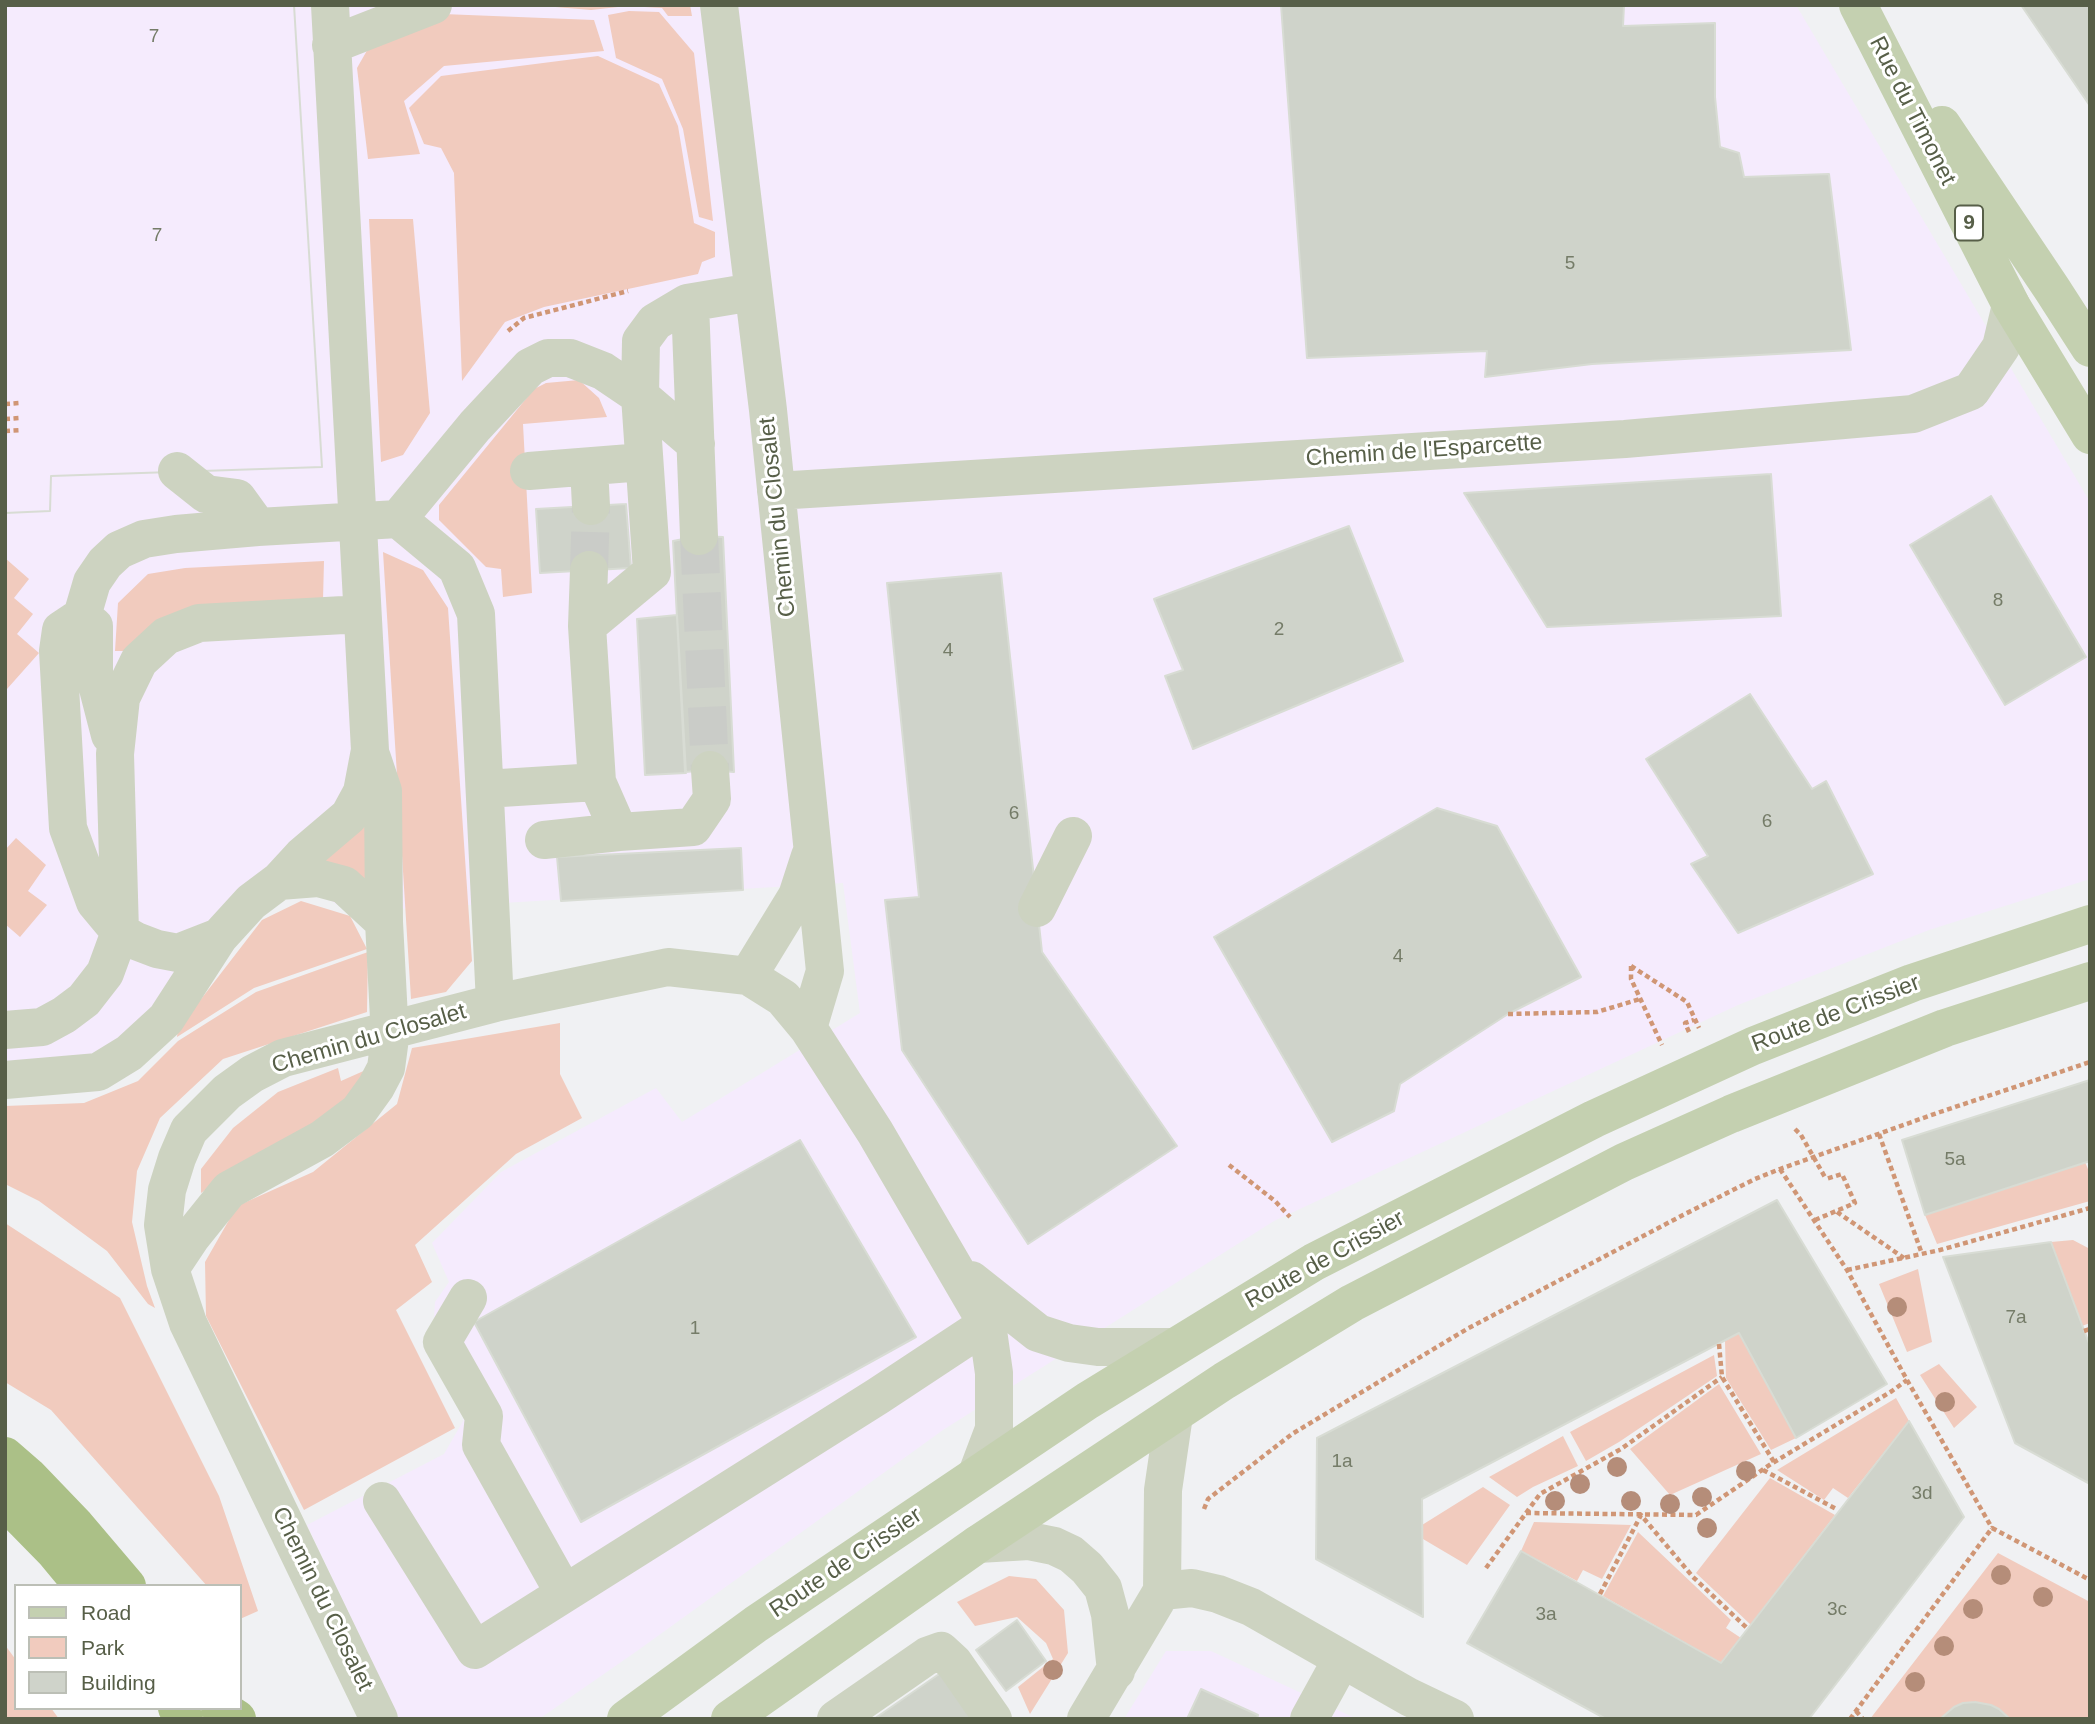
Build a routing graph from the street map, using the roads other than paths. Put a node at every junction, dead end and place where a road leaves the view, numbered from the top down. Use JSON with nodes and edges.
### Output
{"nodes":[{"id":1,"x":330,"y":5,"type":"edge"},
{"id":2,"x":433,"y":5,"type":"edge"},
{"id":3,"x":719,"y":5,"type":"edge"},
{"id":4,"x":1860,"y":5,"type":"edge"},
{"id":5,"x":331,"y":45,"type":"junction"},
{"id":6,"x":753,"y":292,"type":"junction"},
{"id":7,"x":690,"y":303,"type":"junction"},
{"id":8,"x":2011,"y":305,"type":"junction"},
{"id":9,"x":2090,"y":348,"type":"edge"},
{"id":10,"x":640,"y":396,"type":"junction"},
{"id":11,"x":2090,"y":436,"type":"edge"},
{"id":12,"x":696,"y":444,"type":"junction"},
{"id":13,"x":643,"y":462,"type":"junction"},
{"id":14,"x":589,"y":467,"type":"junction"},
{"id":15,"x":177,"y":471,"type":"dead end"},
{"id":16,"x":529,"y":471,"type":"dead end"},
{"id":17,"x":776,"y":491,"type":"junction"},
{"id":18,"x":591,"y":506,"type":"tunnel mouth"},
{"id":19,"x":398,"y":519,"type":"junction"},
{"id":20,"x":258,"y":527,"type":"junction"},
{"id":21,"x":699,"y":536,"type":"tunnel mouth"},
{"id":22,"x":589,"y":570,"type":"tunnel mouth"},
{"id":23,"x":362,"y":614,"type":"junction"},
{"id":24,"x":82,"y":616,"type":"junction"},
{"id":25,"x":587,"y":626,"type":"junction"},
{"id":26,"x":370,"y":750,"type":"junction"},
{"id":27,"x":115,"y":754,"type":"junction"},
{"id":28,"x":710,"y":770,"type":"tunnel mouth"},
{"id":29,"x":597,"y":782,"type":"junction"},
{"id":30,"x":485,"y":789,"type":"junction"},
{"id":31,"x":619,"y":832,"type":"junction"},
{"id":32,"x":1073,"y":836,"type":"dead end"},
{"id":33,"x":544,"y":840,"type":"dead end"},
{"id":34,"x":812,"y":851,"type":"junction"},
{"id":35,"x":279,"y":881,"type":"junction"},
{"id":36,"x":1037,"y":908,"type":"dead end"},
{"id":37,"x":384,"y":922,"type":"junction"},
{"id":38,"x":2090,"y":924,"type":"edge"},
{"id":39,"x":120,"y":932,"type":"junction"},
{"id":40,"x":219,"y":937,"type":"junction"},
{"id":41,"x":748,"y":976,"type":"junction"},
{"id":42,"x":2090,"y":981,"type":"edge"},
{"id":43,"x":495,"y":1003,"type":"junction"},
{"id":44,"x":808,"y":1028,"type":"junction"},
{"id":45,"x":5,"y":1030,"type":"edge"},
{"id":46,"x":5,"y":1080,"type":"edge"},
{"id":47,"x":956,"y":1268,"type":"junction"},
{"id":48,"x":170,"y":1269,"type":"junction"},
{"id":49,"x":468,"y":1298,"type":"dead end"},
{"id":50,"x":986,"y":1324,"type":"junction"},
{"id":51,"x":1174,"y":1347,"type":"junction"},
{"id":52,"x":1174,"y":1415,"type":"junction"},
{"id":53,"x":5,"y":1456,"type":"edge"},
{"id":54,"x":977,"y":1474,"type":"junction"},
{"id":55,"x":5,"y":1501,"type":"edge"},
{"id":56,"x":382,"y":1502,"type":"dead end"},
{"id":57,"x":978,"y":1544,"type":"junction"},
{"id":58,"x":81,"y":1584,"type":"edge"},
{"id":59,"x":125,"y":1584,"type":"edge"},
{"id":60,"x":1162,"y":1591,"type":"junction"},
{"id":61,"x":564,"y":1593,"type":"junction"},
{"id":62,"x":1342,"y":1659,"type":"junction"},
{"id":63,"x":1116,"y":1671,"type":"junction"},
{"id":64,"x":379,"y":1719,"type":"edge"},
{"id":65,"x":626,"y":1719,"type":"edge"},
{"id":66,"x":730,"y":1719,"type":"edge"},
{"id":67,"x":836,"y":1719,"type":"edge"},
{"id":68,"x":993,"y":1719,"type":"edge"},
{"id":69,"x":1086,"y":1719,"type":"edge"},
{"id":70,"x":1309,"y":1719,"type":"edge"},
{"id":71,"x":1455,"y":1719,"type":"edge"}],
"edges":[{"from":1,"to":5,"type":"street"},
{"from":2,"to":5,"type":"street"},
{"from":3,"to":6,"type":"street","name":"Chemin du Closalet"},
{"from":4,"to":8,"type":"main road","name":"Rue du Timonet","number":"9"},
{"from":4,"to":9,"type":"main road","name":"Rue du Timonet","number":"9"},
{"from":5,"to":23,"type":"street"},
{"from":6,"to":7,"type":"street"},
{"from":6,"to":17,"type":"street","name":"Chemin du Closalet"},
{"from":7,"to":10,"type":"street"},
{"from":7,"to":12,"type":"street"},
{"from":8,"to":11,"type":"main road","name":"Rue du Timonet","number":"9"},
{"from":8,"to":17,"type":"street","name":"Chemin de l'Esparcette"},
{"from":10,"to":12,"type":"street"},
{"from":10,"to":13,"type":"street"},
{"from":10,"to":19,"type":"street"},
{"from":12,"to":21,"type":"street"},
{"from":13,"to":14,"type":"street"},
{"from":13,"to":25,"type":"street"},
{"from":14,"to":16,"type":"street"},
{"from":14,"to":18,"type":"street"},
{"from":15,"to":20,"type":"street"},
{"from":17,"to":34,"type":"street","name":"Chemin du Closalet"},
{"from":19,"to":20,"type":"street"},
{"from":19,"to":30,"type":"street"},
{"from":20,"to":24,"type":"street"},
{"from":22,"to":25,"type":"street"},
{"from":23,"to":26,"type":"street"},
{"from":23,"to":27,"type":"street"},
{"from":24,"to":27,"type":"street"},
{"from":24,"to":39,"type":"street"},
{"from":25,"to":29,"type":"street"},
{"from":26,"to":35,"type":"street"},
{"from":26,"to":37,"type":"street"},
{"from":27,"to":39,"type":"street"},
{"from":28,"to":31,"type":"street"},
{"from":29,"to":30,"type":"street"},
{"from":29,"to":31,"type":"street"},
{"from":30,"to":43,"type":"street"},
{"from":31,"to":33,"type":"street"},
{"from":32,"to":36,"type":"street"},
{"from":34,"to":41,"type":"street"},
{"from":34,"to":44,"type":"street","name":"Chemin du Closalet"},
{"from":35,"to":37,"type":"street"},
{"from":35,"to":40,"type":"street"},
{"from":37,"to":48,"type":"street"},
{"from":38,"to":51,"type":"main road","name":"Route de Crissier"},
{"from":39,"to":40,"type":"street"},
{"from":39,"to":45,"type":"street"},
{"from":40,"to":46,"type":"street"},
{"from":41,"to":43,"type":"street","name":"Chemin du Closalet"},
{"from":41,"to":44,"type":"street","name":"Chemin du Closalet"},
{"from":42,"to":52,"type":"main road"},
{"from":43,"to":48,"type":"street","name":"Chemin du Closalet"},
{"from":44,"to":47,"type":"street","name":"Chemin du Closalet"},
{"from":47,"to":50,"type":"street","name":"Chemin du Closalet"},
{"from":47,"to":51,"type":"street","name":"Chemin du Closalet"},
{"from":48,"to":64,"type":"street","name":"Chemin du Closalet"},
{"from":49,"to":61,"type":"street"},
{"from":50,"to":54,"type":"street","name":"Chemin du Closalet"},
{"from":50,"to":61,"type":"street"},
{"from":51,"to":54,"type":"main road","name":"Route de Crissier"},
{"from":52,"to":57,"type":"main road"},
{"from":52,"to":60,"type":"street"},
{"from":53,"to":59,"type":"highway"},
{"from":54,"to":65,"type":"main road","name":"Route de Crissier"},
{"from":55,"to":58,"type":"highway"},
{"from":56,"to":61,"type":"street"},
{"from":57,"to":63,"type":"street"},
{"from":57,"to":66,"type":"main road"},
{"from":60,"to":62,"type":"street"},
{"from":60,"to":63,"type":"street"},
{"from":62,"to":70,"type":"street"},
{"from":62,"to":71,"type":"street"},
{"from":63,"to":69,"type":"street"},
{"from":67,"to":68,"type":"street"}]}
